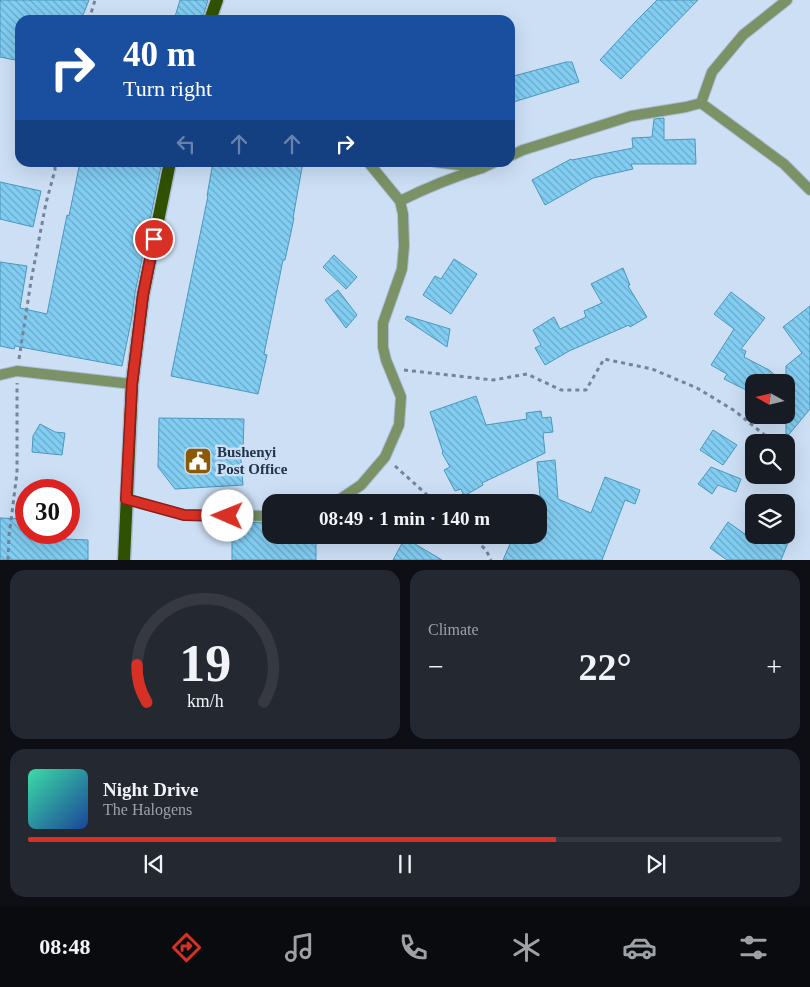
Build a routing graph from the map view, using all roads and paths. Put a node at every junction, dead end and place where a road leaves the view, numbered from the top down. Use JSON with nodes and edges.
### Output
{"nodes":[{"id":1,"x":95,"y":0,"type":"edge"},
{"id":2,"x":217,"y":0,"type":"edge"},
{"id":3,"x":787,"y":0,"type":"edge"},
{"id":4,"x":90,"y":15,"type":"edge"},
{"id":5,"x":212,"y":15,"type":"edge"},
{"id":6,"x":702,"y":103,"type":"junction"},
{"id":7,"x":515,"y":154,"type":"edge"},
{"id":8,"x":169,"y":167,"type":"edge"},
{"id":9,"x":372,"y":167,"type":"edge"},
{"id":10,"x":474,"y":167,"type":"edge"},
{"id":11,"x":482,"y":168,"type":"joint"},
{"id":12,"x":810,"y":190,"type":"edge"},
{"id":13,"x":400,"y":201,"type":"junction"},
{"id":14,"x":389,"y":366,"type":"junction"},
{"id":15,"x":0,"y":375,"type":"edge"},
{"id":16,"x":132,"y":384,"type":"junction"},
{"id":17,"x":763,"y":434,"type":"edge"},
{"id":18,"x":386,"y":457,"type":"junction"},
{"id":19,"x":348,"y":494,"type":"edge"},
{"id":20,"x":426,"y":494,"type":"edge"},
{"id":21,"x":126,"y":499,"type":"junction"},
{"id":22,"x":262,"y":516,"type":"edge"},
{"id":23,"x":480,"y":544,"type":"edge"},
{"id":24,"x":124,"y":560,"type":"edge"},
{"id":25,"x":491,"y":560,"type":"edge"}],
"edges":[{"from":1,"to":4,"type":"path"},
{"from":2,"to":5,"type":"main road"},
{"from":3,"to":6,"type":"street"},
{"from":6,"to":7,"type":"street"},
{"from":6,"to":12,"type":"street"},
{"from":8,"to":16,"type":"main road"},
{"from":9,"to":13,"type":"street"},
{"from":10,"to":11,"type":"street"},
{"from":11,"to":13,"type":"street"},
{"from":13,"to":14,"type":"street"},
{"from":14,"to":17,"type":"path"},
{"from":14,"to":18,"type":"street"},
{"from":15,"to":16,"type":"street"},
{"from":16,"to":21,"type":"main road"},
{"from":18,"to":19,"type":"street"},
{"from":18,"to":20,"type":"path"},
{"from":21,"to":22,"type":"street"},
{"from":21,"to":24,"type":"main road"},
{"from":23,"to":25,"type":"path"}]}
